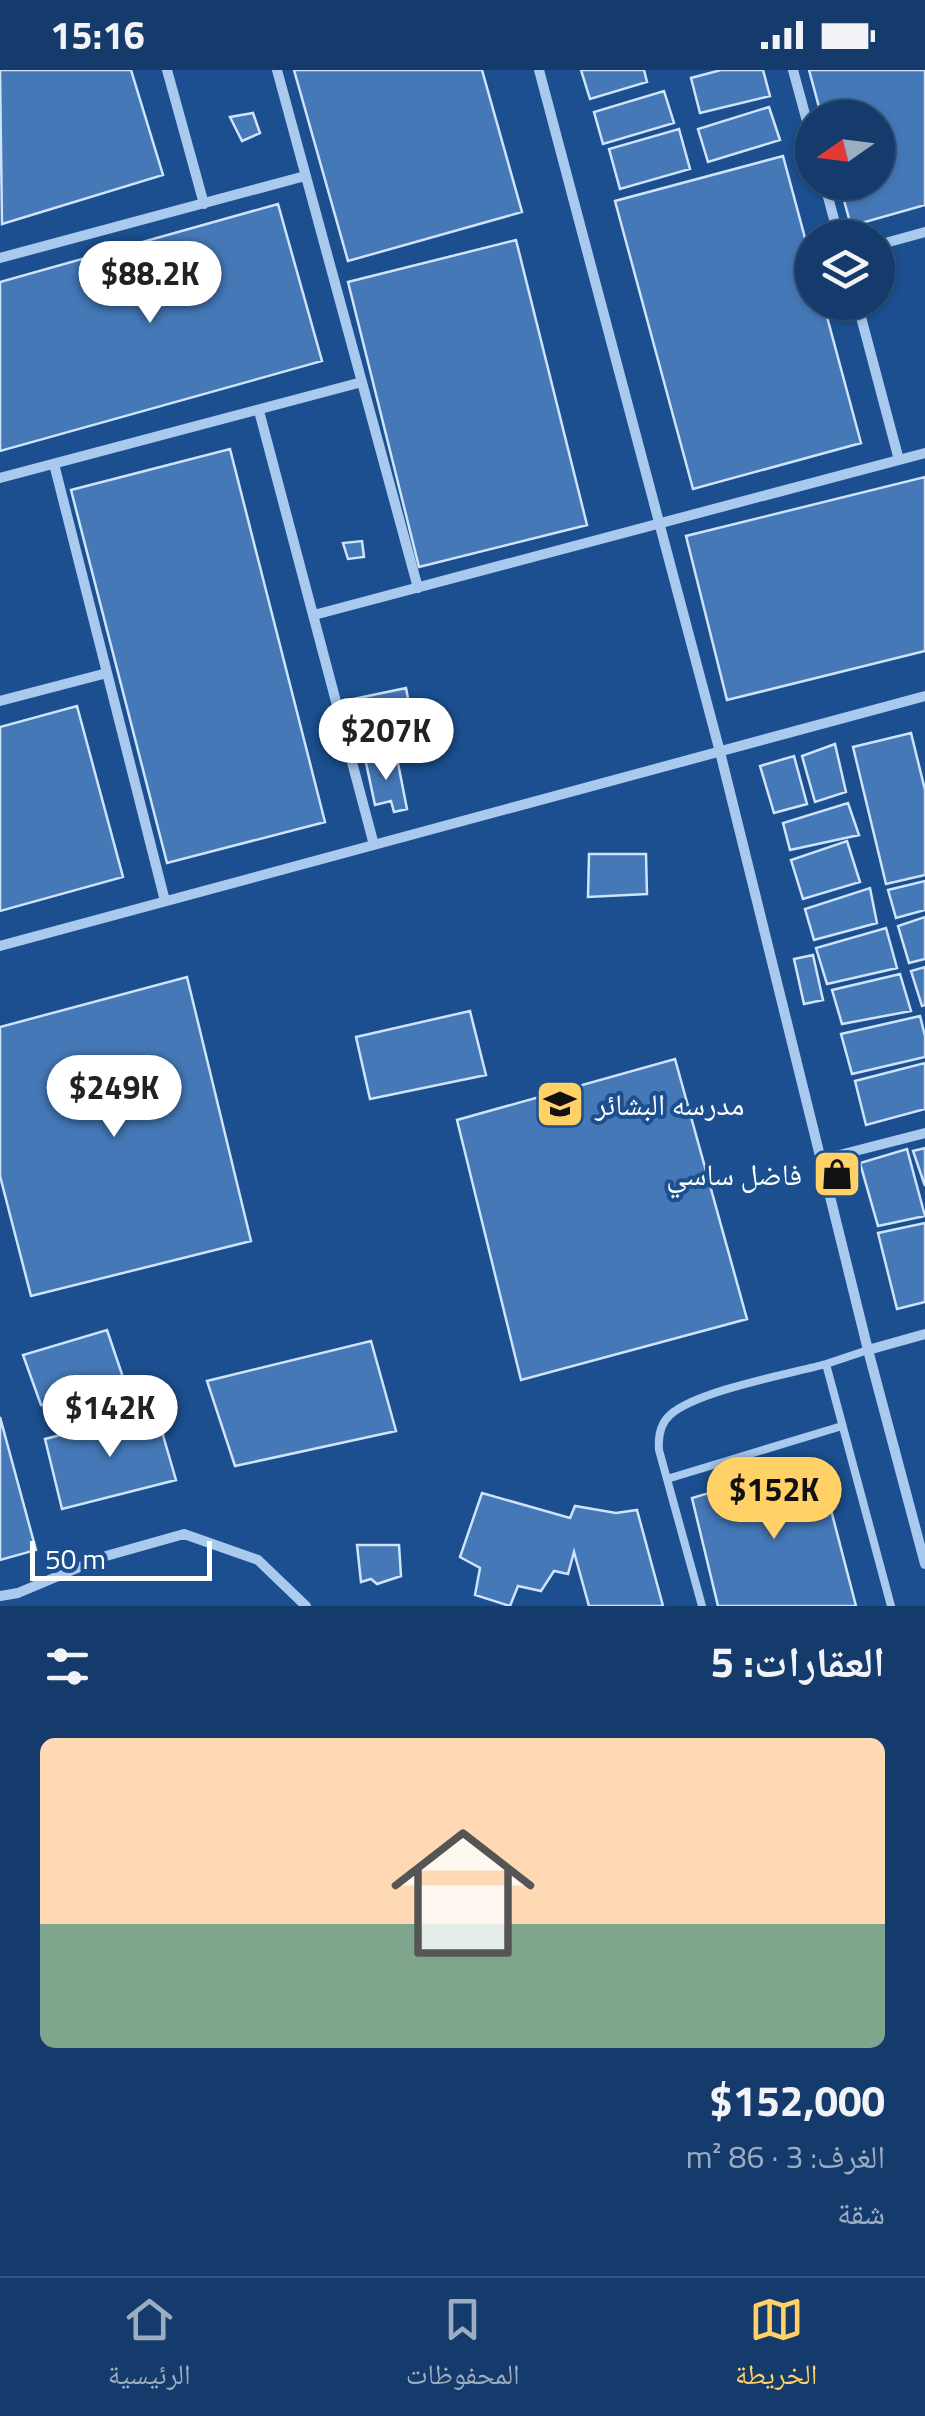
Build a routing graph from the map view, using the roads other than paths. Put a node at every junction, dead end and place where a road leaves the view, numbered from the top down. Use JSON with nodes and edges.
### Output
{"nodes":[{"id":1,"x":167,"y":70,"type":"edge"},
{"id":2,"x":277,"y":70,"type":"edge"},
{"id":3,"x":539,"y":70,"type":"edge"},
{"id":4,"x":794,"y":70,"type":"edge"},
{"id":5,"x":802,"y":100,"type":"edge"},
{"id":6,"x":305,"y":176,"type":"junction"},
{"id":7,"x":204,"y":204,"type":"junction"},
{"id":8,"x":925,"y":232,"type":"edge"},
{"id":9,"x":895,"y":240,"type":"edge"},
{"id":10,"x":0,"y":258,"type":"edge"},
{"id":11,"x":862,"y":320,"type":"edge"},
{"id":12,"x":362,"y":382,"type":"junction"},
{"id":13,"x":259,"y":411,"type":"junction"},
{"id":14,"x":925,"y":453,"type":"edge"},
{"id":15,"x":899,"y":460,"type":"junction"},
{"id":16,"x":54,"y":464,"type":"junction"},
{"id":17,"x":0,"y":478,"type":"edge"},
{"id":18,"x":658,"y":524,"type":"junction"},
{"id":19,"x":418,"y":588,"type":"junction"},
{"id":20,"x":314,"y":615,"type":"junction"},
{"id":21,"x":107,"y":673,"type":"junction"},
{"id":22,"x":925,"y":696,"type":"edge"},
{"id":23,"x":1,"y":697,"type":"edge"},
{"id":24,"x":720,"y":752,"type":"junction"},
{"id":25,"x":374,"y":844,"type":"junction"},
{"id":26,"x":165,"y":901,"type":"junction"},
{"id":27,"x":0,"y":946,"type":"edge"},
{"id":28,"x":925,"y":1132,"type":"edge"},
{"id":29,"x":820,"y":1160,"type":"junction"},
{"id":30,"x":925,"y":1334,"type":"edge"},
{"id":31,"x":868,"y":1350,"type":"junction"},
{"id":32,"x":826,"y":1364,"type":"junction"},
{"id":33,"x":842,"y":1426,"type":"junction"},
{"id":34,"x":667,"y":1478,"type":"junction"},
{"id":35,"x":925,"y":1564,"type":"edge"},
{"id":36,"x":0,"y":1596,"type":"edge"},
{"id":37,"x":306,"y":1606,"type":"edge"},
{"id":38,"x":702,"y":1606,"type":"edge"},
{"id":39,"x":890,"y":1606,"type":"edge"}],
"edges":[{"from":1,"to":7,"type":"street"},
{"from":2,"to":6,"type":"street"},
{"from":3,"to":18,"type":"street"},
{"from":4,"to":5,"type":"street"},
{"from":6,"to":7,"type":"street"},
{"from":6,"to":12,"type":"street"},
{"from":7,"to":10,"type":"street"},
{"from":8,"to":9,"type":"street"},
{"from":11,"to":15,"type":"street"},
{"from":12,"to":13,"type":"street"},
{"from":12,"to":19,"type":"street"},
{"from":13,"to":16,"type":"street"},
{"from":13,"to":20,"type":"street"},
{"from":14,"to":15,"type":"street"},
{"from":15,"to":18,"type":"street"},
{"from":16,"to":17,"type":"street"},
{"from":16,"to":21,"type":"street"},
{"from":18,"to":19,"type":"street"},
{"from":18,"to":24,"type":"street"},
{"from":19,"to":20,"type":"street"},
{"from":20,"to":25,"type":"street"},
{"from":21,"to":23,"type":"street"},
{"from":21,"to":26,"type":"street"},
{"from":22,"to":24,"type":"street"},
{"from":24,"to":25,"type":"street"},
{"from":24,"to":29,"type":"street"},
{"from":25,"to":26,"type":"street"},
{"from":26,"to":27,"type":"street"},
{"from":28,"to":29,"type":"street"},
{"from":29,"to":31,"type":"street"},
{"from":30,"to":31,"type":"street"},
{"from":31,"to":32,"type":"lane"},
{"from":31,"to":35,"type":"street"},
{"from":32,"to":33,"type":"lane"},
{"from":32,"to":34,"type":"lane"},
{"from":33,"to":34,"type":"lane"},
{"from":33,"to":39,"type":"lane"},
{"from":34,"to":38,"type":"lane"},
{"from":36,"to":37,"type":"street"}]}
